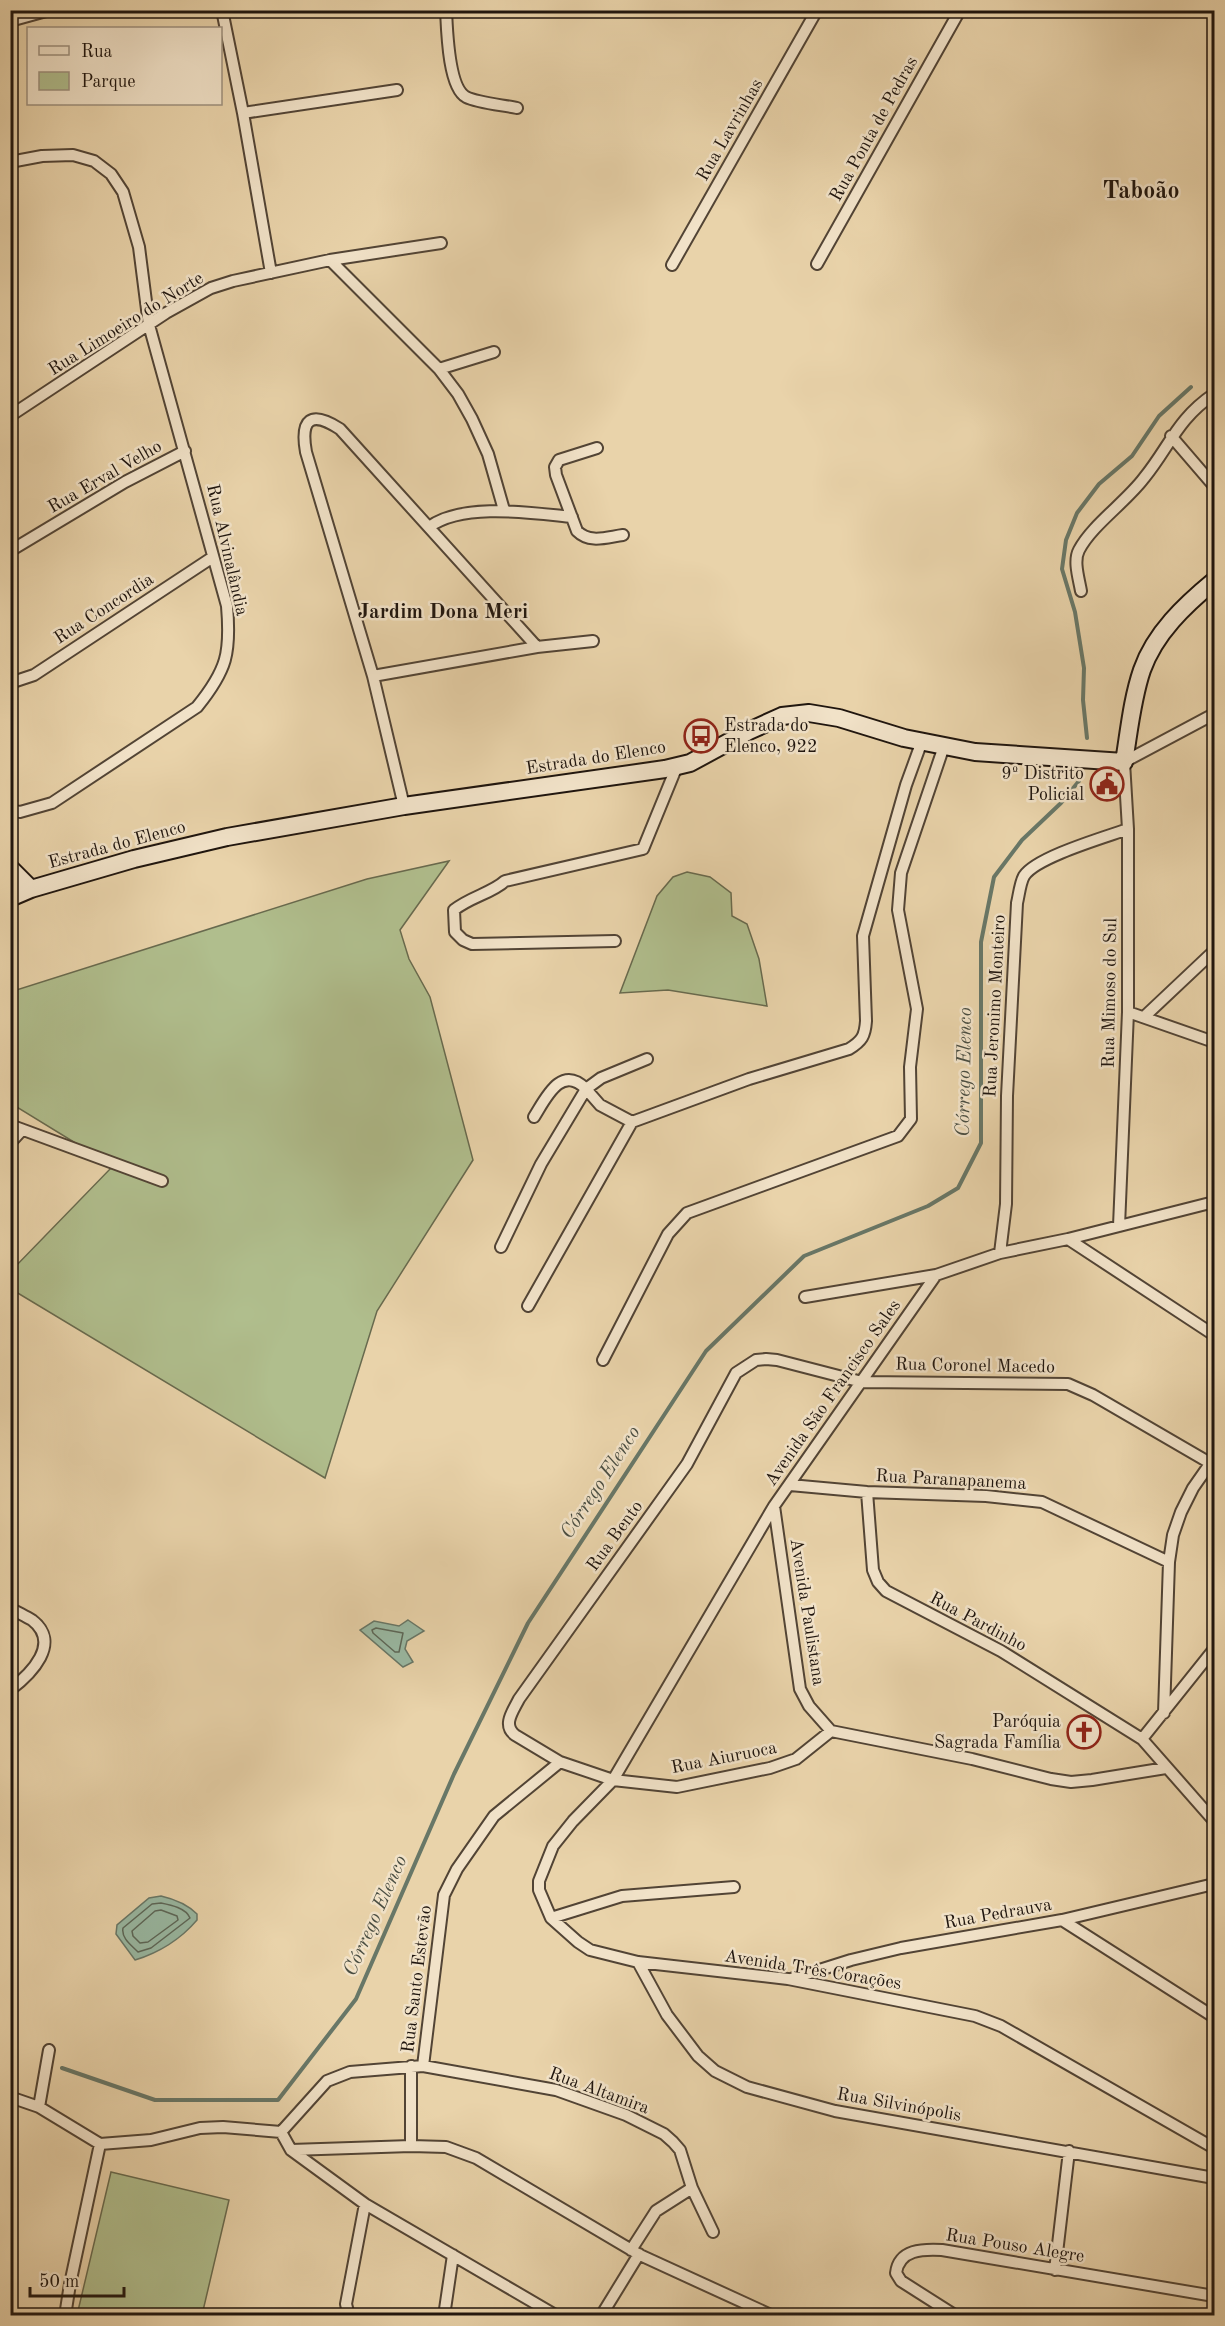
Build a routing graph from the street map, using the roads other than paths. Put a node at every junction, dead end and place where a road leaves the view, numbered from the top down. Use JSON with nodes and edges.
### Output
{"nodes":[{"id":1,"x":50,"y":10,"type":"edge"},
{"id":2,"x":222,"y":10,"type":"edge"},
{"id":3,"x":446,"y":10,"type":"edge"},
{"id":4,"x":817,"y":10,"type":"edge"},
{"id":5,"x":960,"y":10,"type":"edge"},
{"id":6,"x":10,"y":21,"type":"edge"},
{"id":7,"x":397,"y":90,"type":"dead end"},
{"id":8,"x":517,"y":108,"type":"dead end"},
{"id":9,"x":243,"y":113,"type":"junction"},
{"id":10,"x":10,"y":162,"type":"edge"},
{"id":11,"x":441,"y":243,"type":"dead end"},
{"id":12,"x":330,"y":260,"type":"junction"},
{"id":13,"x":817,"y":264,"type":"dead end"},
{"id":14,"x":672,"y":265,"type":"dead end"},
{"id":15,"x":271,"y":273,"type":"junction"},
{"id":16,"x":149,"y":325,"type":"junction"},
{"id":17,"x":494,"y":352,"type":"dead end"},
{"id":18,"x":439,"y":369,"type":"junction"},
{"id":19,"x":1215,"y":394,"type":"edge"},
{"id":20,"x":10,"y":416,"type":"edge"},
{"id":21,"x":1171,"y":436,"type":"junction"},
{"id":22,"x":597,"y":448,"type":"dead end"},
{"id":23,"x":185,"y":451,"type":"junction"},
{"id":24,"x":1215,"y":486,"type":"edge"},
{"id":25,"x":504,"y":510,"type":"junction"},
{"id":26,"x":572,"y":517,"type":"junction"},
{"id":27,"x":429,"y":527,"type":"junction"},
{"id":28,"x":623,"y":535,"type":"dead end"},
{"id":29,"x":10,"y":551,"type":"edge"},
{"id":30,"x":213,"y":557,"type":"junction"},
{"id":31,"x":1215,"y":581,"type":"edge"},
{"id":32,"x":1081,"y":591,"type":"dead end"},
{"id":33,"x":593,"y":641,"type":"dead end"},
{"id":34,"x":537,"y":646,"type":"junction"},
{"id":35,"x":373,"y":676,"type":"junction"},
{"id":36,"x":10,"y":684,"type":"edge"},
{"id":37,"x":1215,"y":714,"type":"edge"},
{"id":38,"x":922,"y":741,"type":"junction"},
{"id":39,"x":944,"y":746,"type":"junction"},
{"id":40,"x":1124,"y":762,"type":"junction"},
{"id":41,"x":677,"y":766,"type":"junction"},
{"id":42,"x":404,"y":806,"type":"junction"},
{"id":43,"x":10,"y":810,"type":"edge"},
{"id":44,"x":1128,"y":830,"type":"junction"},
{"id":45,"x":10,"y":868,"type":"edge"},
{"id":46,"x":31,"y":889,"type":"junction"},
{"id":47,"x":10,"y":898,"type":"edge"},
{"id":48,"x":615,"y":941,"type":"dead end"},
{"id":49,"x":1215,"y":951,"type":"edge"},
{"id":50,"x":1128,"y":1011,"type":"junction"},
{"id":51,"x":1144,"y":1017,"type":"junction"},
{"id":52,"x":1215,"y":1042,"type":"edge"},
{"id":53,"x":647,"y":1059,"type":"dead end"},
{"id":54,"x":586,"y":1089,"type":"junction"},
{"id":55,"x":534,"y":1117,"type":"dead end"},
{"id":56,"x":632,"y":1122,"type":"junction"},
{"id":57,"x":10,"y":1125,"type":"edge"},
{"id":58,"x":22,"y":1130,"type":"junction"},
{"id":59,"x":10,"y":1143,"type":"edge"},
{"id":60,"x":162,"y":1181,"type":"dead end"},
{"id":61,"x":1215,"y":1202,"type":"edge"},
{"id":62,"x":1119,"y":1226,"type":"junction"},
{"id":63,"x":1068,"y":1239,"type":"junction"},
{"id":64,"x":501,"y":1247,"type":"dead end"},
{"id":65,"x":1000,"y":1253,"type":"junction"},
{"id":66,"x":936,"y":1275,"type":"junction"},
{"id":67,"x":805,"y":1297,"type":"dead end"},
{"id":68,"x":528,"y":1306,"type":"dead end"},
{"id":69,"x":1215,"y":1335,"type":"edge"},
{"id":70,"x":603,"y":1360,"type":"dead end"},
{"id":71,"x":862,"y":1382,"type":"junction"},
{"id":72,"x":1212,"y":1461,"type":"edge"},
{"id":73,"x":790,"y":1485,"type":"junction"},
{"id":74,"x":867,"y":1492,"type":"junction"},
{"id":75,"x":774,"y":1506,"type":"junction"},
{"id":76,"x":1169,"y":1562,"type":"junction"},
{"id":77,"x":10,"y":1608,"type":"edge"},
{"id":78,"x":1215,"y":1649,"type":"edge"},
{"id":79,"x":10,"y":1690,"type":"edge"},
{"id":80,"x":1164,"y":1713,"type":"junction"},
{"id":81,"x":831,"y":1731,"type":"junction"},
{"id":82,"x":1142,"y":1739,"type":"junction"},
{"id":83,"x":560,"y":1762,"type":"junction"},
{"id":84,"x":1166,"y":1768,"type":"junction"},
{"id":85,"x":613,"y":1780,"type":"junction"},
{"id":86,"x":1215,"y":1821,"type":"edge"},
{"id":87,"x":1215,"y":1884,"type":"edge"},
{"id":88,"x":734,"y":1887,"type":"dead end"},
{"id":89,"x":551,"y":1918,"type":"junction"},
{"id":90,"x":1062,"y":1920,"type":"junction"},
{"id":91,"x":638,"y":1962,"type":"junction"},
{"id":92,"x":788,"y":1979,"type":"junction"},
{"id":93,"x":1215,"y":2017,"type":"edge"},
{"id":94,"x":50,"y":2050,"type":"dead end"},
{"id":95,"x":411,"y":2066,"type":"junction"},
{"id":96,"x":423,"y":2066,"type":"junction"},
{"id":97,"x":10,"y":2097,"type":"edge"},
{"id":98,"x":39,"y":2108,"type":"junction"},
{"id":99,"x":281,"y":2132,"type":"junction"},
{"id":100,"x":100,"y":2144,"type":"junction"},
{"id":101,"x":411,"y":2145,"type":"junction"},
{"id":102,"x":1215,"y":2148,"type":"edge"},
{"id":103,"x":291,"y":2150,"type":"junction"},
{"id":104,"x":1069,"y":2151,"type":"junction"},
{"id":105,"x":1215,"y":2178,"type":"edge"},
{"id":106,"x":692,"y":2188,"type":"junction"},
{"id":107,"x":364,"y":2204,"type":"junction"},
{"id":108,"x":713,"y":2232,"type":"dead end"},
{"id":109,"x":635,"y":2252,"type":"junction"},
{"id":110,"x":453,"y":2255,"type":"junction"},
{"id":111,"x":1055,"y":2270,"type":"junction"},
{"id":112,"x":1215,"y":2295,"type":"edge"},
{"id":113,"x":65,"y":2316,"type":"edge"},
{"id":114,"x":349,"y":2316,"type":"edge"},
{"id":115,"x":444,"y":2316,"type":"edge"},
{"id":116,"x":557,"y":2316,"type":"edge"},
{"id":117,"x":601,"y":2316,"type":"edge"},
{"id":118,"x":773,"y":2316,"type":"edge"},
{"id":119,"x":956,"y":2316,"type":"edge"}],
"edges":[{"from":1,"to":6,"type":"street"},
{"from":2,"to":9,"type":"street"},
{"from":3,"to":8,"type":"street"},
{"from":4,"to":14,"type":"street","name":"Rua Lavrinhas"},
{"from":5,"to":13,"type":"street","name":"Rua Ponta de Pedras"},
{"from":7,"to":9,"type":"street"},
{"from":9,"to":15,"type":"street"},
{"from":10,"to":16,"type":"street","name":"Rua Alvinalândia"},
{"from":11,"to":12,"type":"street","name":"Rua Limoeiro do Norte"},
{"from":12,"to":15,"type":"street","name":"Rua Limoeiro do Norte"},
{"from":12,"to":18,"type":"street"},
{"from":15,"to":16,"type":"street","name":"Rua Limoeiro do Norte"},
{"from":16,"to":20,"type":"street","name":"Rua Limoeiro do Norte"},
{"from":16,"to":23,"type":"street","name":"Rua Alvinalândia"},
{"from":17,"to":18,"type":"street"},
{"from":18,"to":25,"type":"street"},
{"from":19,"to":21,"type":"street"},
{"from":21,"to":24,"type":"street"},
{"from":21,"to":32,"type":"street"},
{"from":22,"to":26,"type":"street"},
{"from":23,"to":29,"type":"street","name":"Rua Erval Velho"},
{"from":23,"to":30,"type":"street","name":"Rua Alvinalândia"},
{"from":25,"to":26,"type":"street"},
{"from":25,"to":27,"type":"street"},
{"from":26,"to":28,"type":"street"},
{"from":27,"to":34,"type":"street"},
{"from":27,"to":35,"type":"street"},
{"from":30,"to":36,"type":"street","name":"Rua Concordia"},
{"from":30,"to":43,"type":"street","name":"Rua Alvinalândia"},
{"from":31,"to":40,"type":"street"},
{"from":33,"to":34,"type":"street"},
{"from":34,"to":35,"type":"street"},
{"from":35,"to":42,"type":"street"},
{"from":37,"to":40,"type":"street"},
{"from":38,"to":39,"type":"street","name":"Estrada do Elenco"},
{"from":38,"to":41,"type":"street","name":"Estrada do Elenco"},
{"from":38,"to":56,"type":"street"},
{"from":39,"to":40,"type":"street","name":"Estrada do Elenco"},
{"from":39,"to":70,"type":"street"},
{"from":40,"to":44,"type":"street","name":"Rua Mimoso do Sul"},
{"from":41,"to":42,"type":"street","name":"Estrada do Elenco"},
{"from":41,"to":48,"type":"street"},
{"from":42,"to":46,"type":"street","name":"Estrada do Elenco"},
{"from":44,"to":50,"type":"street","name":"Rua Mimoso do Sul"},
{"from":44,"to":65,"type":"street","name":"Rua Jeronimo Monteiro"},
{"from":45,"to":46,"type":"street","name":"Estrada do Elenco"},
{"from":46,"to":47,"type":"street"},
{"from":49,"to":51,"type":"street"},
{"from":50,"to":51,"type":"street"},
{"from":50,"to":62,"type":"street","name":"Rua Mimoso do Sul"},
{"from":51,"to":52,"type":"street"},
{"from":53,"to":54,"type":"street"},
{"from":54,"to":55,"type":"street"},
{"from":54,"to":56,"type":"street"},
{"from":54,"to":64,"type":"street"},
{"from":56,"to":68,"type":"street"},
{"from":57,"to":58,"type":"street"},
{"from":58,"to":59,"type":"street"},
{"from":58,"to":60,"type":"street"},
{"from":61,"to":62,"type":"street"},
{"from":62,"to":63,"type":"street"},
{"from":63,"to":65,"type":"street"},
{"from":63,"to":69,"type":"street"},
{"from":65,"to":66,"type":"street"},
{"from":66,"to":67,"type":"street"},
{"from":66,"to":71,"type":"street","name":"Avenida São Francisco Sales"},
{"from":71,"to":72,"type":"street","name":"Rua Coronel Macedo"},
{"from":71,"to":73,"type":"street","name":"Avenida São Francisco Sales"},
{"from":71,"to":83,"type":"street","name":"Rua Bento"},
{"from":72,"to":76,"type":"street"},
{"from":73,"to":74,"type":"street","name":"Rua Paranapanema"},
{"from":73,"to":75,"type":"street","name":"Avenida São Francisco Sales"},
{"from":74,"to":76,"type":"street","name":"Rua Paranapanema"},
{"from":74,"to":82,"type":"street","name":"Rua Pardinho"},
{"from":75,"to":81,"type":"street","name":"Avenida Paulistana"},
{"from":75,"to":85,"type":"street","name":"Avenida São Francisco Sales"},
{"from":76,"to":80,"type":"street"},
{"from":77,"to":79,"type":"street"},
{"from":78,"to":80,"type":"street"},
{"from":80,"to":82,"type":"street"},
{"from":81,"to":84,"type":"street"},
{"from":81,"to":85,"type":"street","name":"Rua Aiuruoca"},
{"from":82,"to":84,"type":"street","name":"Rua Pardinho"},
{"from":83,"to":85,"type":"street","name":"Rua Bento"},
{"from":83,"to":96,"type":"street","name":"Rua Santo Estevão"},
{"from":84,"to":86,"type":"street","name":"Rua Pardinho"},
{"from":85,"to":89,"type":"street","name":"Avenida Três Corações"},
{"from":87,"to":90,"type":"street","name":"Rua Pedrauva"},
{"from":88,"to":89,"type":"street"},
{"from":89,"to":91,"type":"street","name":"Avenida Três Corações"},
{"from":90,"to":92,"type":"street","name":"Rua Pedrauva"},
{"from":90,"to":93,"type":"street"},
{"from":91,"to":92,"type":"street","name":"Avenida Três Corações"},
{"from":91,"to":104,"type":"street","name":"Rua Silvinópolis"},
{"from":92,"to":102,"type":"street","name":"Avenida Três Corações"},
{"from":94,"to":98,"type":"street"},
{"from":95,"to":96,"type":"street","name":"Rua Altamira"},
{"from":95,"to":99,"type":"street","name":"Rua Santo Estevão"},
{"from":95,"to":101,"type":"street"},
{"from":96,"to":106,"type":"street","name":"Rua Altamira"},
{"from":97,"to":98,"type":"street"},
{"from":98,"to":100,"type":"street"},
{"from":99,"to":100,"type":"street"},
{"from":99,"to":103,"type":"street"},
{"from":100,"to":113,"type":"street"},
{"from":101,"to":103,"type":"street"},
{"from":101,"to":109,"type":"street"},
{"from":103,"to":107,"type":"street"},
{"from":104,"to":105,"type":"street","name":"Rua Silvinópolis"},
{"from":104,"to":111,"type":"street"},
{"from":106,"to":108,"type":"street","name":"Rua Altamira"},
{"from":106,"to":109,"type":"street"},
{"from":107,"to":110,"type":"street"},
{"from":107,"to":114,"type":"street"},
{"from":109,"to":117,"type":"street"},
{"from":109,"to":118,"type":"street"},
{"from":110,"to":115,"type":"street"},
{"from":110,"to":116,"type":"street"},
{"from":111,"to":112,"type":"street","name":"Rua Pouso Alegre"},
{"from":111,"to":119,"type":"street","name":"Rua Pouso Alegre"}]}
